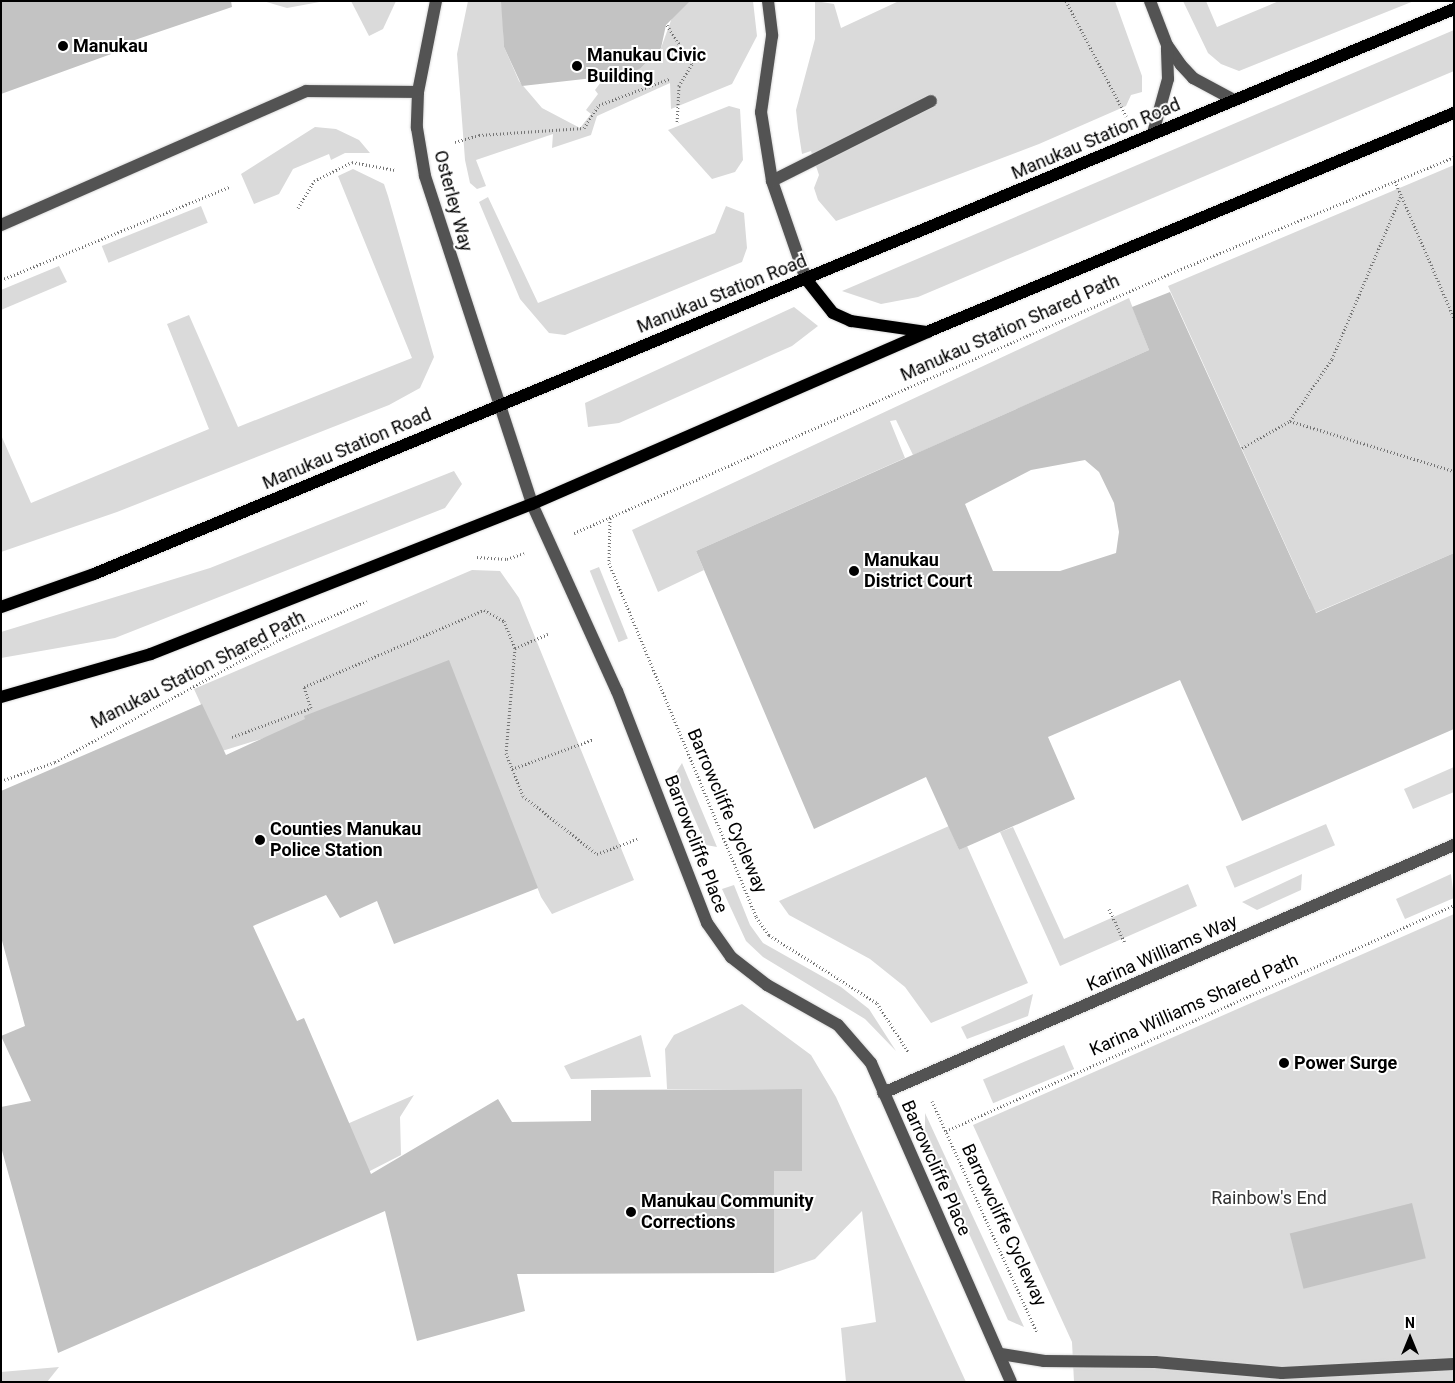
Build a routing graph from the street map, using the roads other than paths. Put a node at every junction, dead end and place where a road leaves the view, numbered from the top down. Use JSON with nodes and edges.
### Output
{"nodes":[{"id":1,"x":436,"y":1,"type":"edge"},
{"id":2,"x":768,"y":1,"type":"edge"},
{"id":3,"x":1150,"y":1,"type":"edge"},
{"id":4,"x":1454,"y":9,"type":"edge"},
{"id":5,"x":1167,"y":45,"type":"junction"},
{"id":6,"x":418,"y":92,"type":"junction"},
{"id":7,"x":1234,"y":100,"type":"junction"},
{"id":8,"x":931,"y":101,"type":"dead end"},
{"id":9,"x":1454,"y":113,"type":"edge"},
{"id":10,"x":1153,"y":133,"type":"junction"},
{"id":11,"x":772,"y":181,"type":"junction"},
{"id":12,"x":1,"y":225,"type":"edge"},
{"id":13,"x":806,"y":279,"type":"junction"},
{"id":14,"x":927,"y":332,"type":"junction"},
{"id":15,"x":502,"y":402,"type":"junction"},
{"id":16,"x":532,"y":504,"type":"junction"},
{"id":17,"x":1,"y":607,"type":"edge"},
{"id":18,"x":1,"y":697,"type":"edge"},
{"id":19,"x":1454,"y":845,"type":"edge"},
{"id":20,"x":883,"y":1093,"type":"junction"},
{"id":21,"x":1001,"y":1354,"type":"junction"},
{"id":22,"x":1454,"y":1364,"type":"edge"},
{"id":23,"x":1011,"y":1382,"type":"edge"}],
"edges":[{"from":1,"to":6,"type":"street","name":"Osterley Way"},
{"from":2,"to":11,"type":"street"},
{"from":3,"to":5,"type":"street"},
{"from":4,"to":7,"type":"main road","name":"Manukau Station Road"},
{"from":5,"to":7,"type":"street"},
{"from":5,"to":10,"type":"street"},
{"from":6,"to":12,"type":"street"},
{"from":6,"to":15,"type":"street","name":"Osterley Way"},
{"from":7,"to":10,"type":"main road","name":"Manukau Station Road"},
{"from":8,"to":11,"type":"street"},
{"from":9,"to":14,"type":"main road"},
{"from":10,"to":13,"type":"main road","name":"Manukau Station Road"},
{"from":11,"to":13,"type":"street"},
{"from":13,"to":14,"type":"main road"},
{"from":13,"to":15,"type":"main road","name":"Manukau Station Road"},
{"from":14,"to":16,"type":"main road"},
{"from":15,"to":16,"type":"street","name":"Osterley Way"},
{"from":15,"to":17,"type":"main road","name":"Manukau Station Road"},
{"from":16,"to":18,"type":"main road"},
{"from":16,"to":20,"type":"street","name":"Barrowcliffe Place"},
{"from":19,"to":20,"type":"street","name":"Karina Williams Way"},
{"from":20,"to":21,"type":"street","name":"Barrowcliffe Place"},
{"from":21,"to":22,"type":"street"},
{"from":21,"to":23,"type":"street","name":"Barrowcliffe Place"}]}
